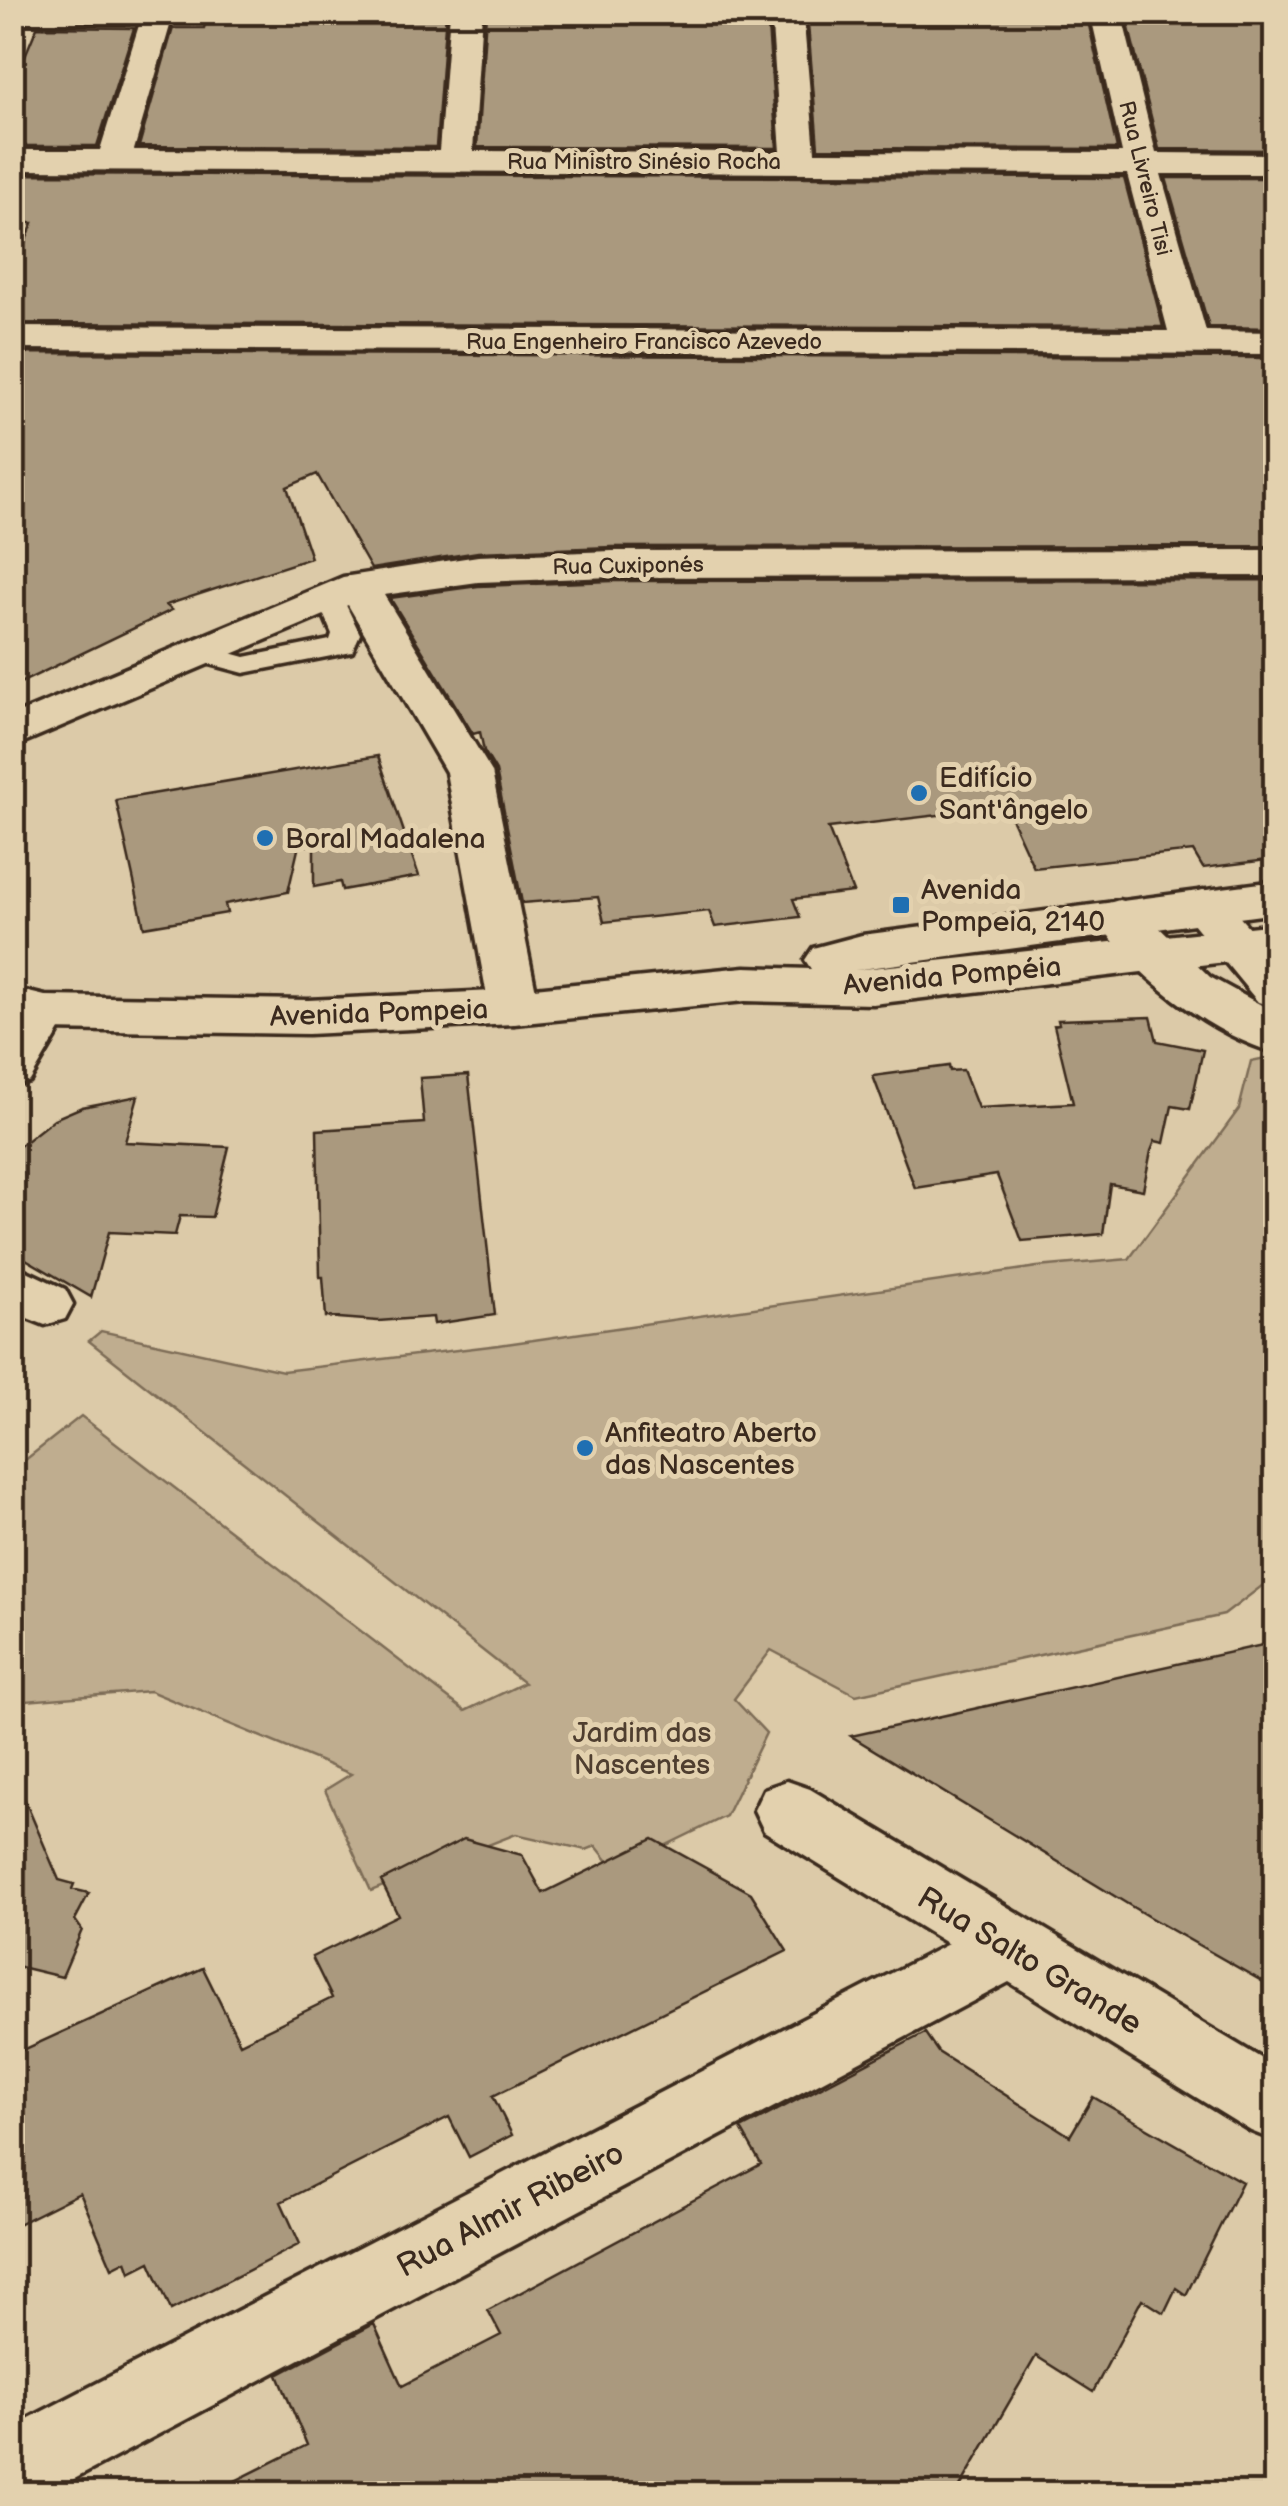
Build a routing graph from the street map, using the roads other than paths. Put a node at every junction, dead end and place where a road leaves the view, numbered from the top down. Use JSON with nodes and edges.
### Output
{"nodes":[{"id":1,"x":466,"y":12,"type":"edge"},
{"id":2,"x":787,"y":12,"type":"edge"},
{"id":3,"x":1105,"y":12,"type":"edge"},
{"id":4,"x":12,"y":13,"type":"edge"},
{"id":5,"x":159,"y":13,"type":"edge"},
{"id":6,"x":12,"y":160,"type":"edge"},
{"id":7,"x":114,"y":160,"type":"junction"},
{"id":8,"x":455,"y":162,"type":"junction"},
{"id":9,"x":798,"y":162,"type":"junction"},
{"id":10,"x":1141,"y":163,"type":"junction"},
{"id":11,"x":1276,"y":164,"type":"edge"},
{"id":12,"x":12,"y":338,"type":"edge"},
{"id":13,"x":1190,"y":343,"type":"junction"},
{"id":14,"x":1276,"y":343,"type":"edge"},
{"id":15,"x":1276,"y":562,"type":"edge"},
{"id":16,"x":344,"y":592,"type":"junction"},
{"id":17,"x":12,"y":733,"type":"edge"},
{"id":18,"x":1276,"y":898,"type":"edge"},
{"id":19,"x":1202,"y":906,"type":"junction"},
{"id":20,"x":1119,"y":916,"type":"junction"},
{"id":21,"x":1256,"y":943,"type":"edge"},
{"id":22,"x":1154,"y":954,"type":"junction"},
{"id":23,"x":746,"y":984,"type":"junction"},
{"id":24,"x":1276,"y":990,"type":"edge"},
{"id":25,"x":514,"y":1006,"type":"junction"},
{"id":26,"x":28,"y":1009,"type":"edge"},
{"id":27,"x":1276,"y":1036,"type":"edge"},
{"id":28,"x":12,"y":1068,"type":"edge"},
{"id":29,"x":786,"y":1810,"type":"dead end"},
{"id":30,"x":1008,"y":1948,"type":"junction"},
{"id":31,"x":1276,"y":2107,"type":"edge"},
{"id":32,"x":12,"y":2469,"type":"edge"}],
"edges":[{"from":1,"to":8,"type":"street"},
{"from":2,"to":9,"type":"street"},
{"from":3,"to":10,"type":"street","name":"Rua Livreiro Tisi"},
{"from":4,"to":5,"type":"street"},
{"from":5,"to":7,"type":"street"},
{"from":6,"to":7,"type":"street","name":"Rua Ministro Sinésio Rocha"},
{"from":7,"to":8,"type":"street","name":"Rua Ministro Sinésio Rocha"},
{"from":8,"to":9,"type":"street","name":"Rua Ministro Sinésio Rocha"},
{"from":9,"to":10,"type":"street","name":"Rua Ministro Sinésio Rocha"},
{"from":10,"to":11,"type":"street","name":"Rua Ministro Sinésio Rocha"},
{"from":10,"to":13,"type":"street","name":"Rua Livreiro Tisi"},
{"from":12,"to":13,"type":"street","name":"Rua Engenheiro Francisco Azevedo"},
{"from":13,"to":14,"type":"street","name":"Rua Engenheiro Francisco Azevedo"},
{"from":15,"to":16,"type":"street","name":"Rua Cuxiponés"},
{"from":16,"to":17,"type":"street","name":"Rua Cuxiponés"},
{"from":16,"to":25,"type":"street"},
{"from":18,"to":19,"type":"street","name":"Avenida Pompéia"},
{"from":19,"to":20,"type":"street","name":"Avenida Pompéia"},
{"from":19,"to":21,"type":"street"},
{"from":20,"to":22,"type":"street"},
{"from":20,"to":23,"type":"street","name":"Avenida Pompéia"},
{"from":21,"to":22,"type":"street","name":"Avenida Pompéia"},
{"from":21,"to":24,"type":"street"},
{"from":22,"to":23,"type":"street","name":"Avenida Pompéia"},
{"from":22,"to":27,"type":"street"},
{"from":23,"to":25,"type":"street","name":"Avenida Pompeia"},
{"from":25,"to":26,"type":"street","name":"Avenida Pompeia"},
{"from":26,"to":28,"type":"street"},
{"from":29,"to":30,"type":"street","name":"Rua Salto Grande"},
{"from":30,"to":31,"type":"street","name":"Rua Salto Grande"},
{"from":30,"to":32,"type":"street","name":"Rua Almir Ribeiro"}]}
